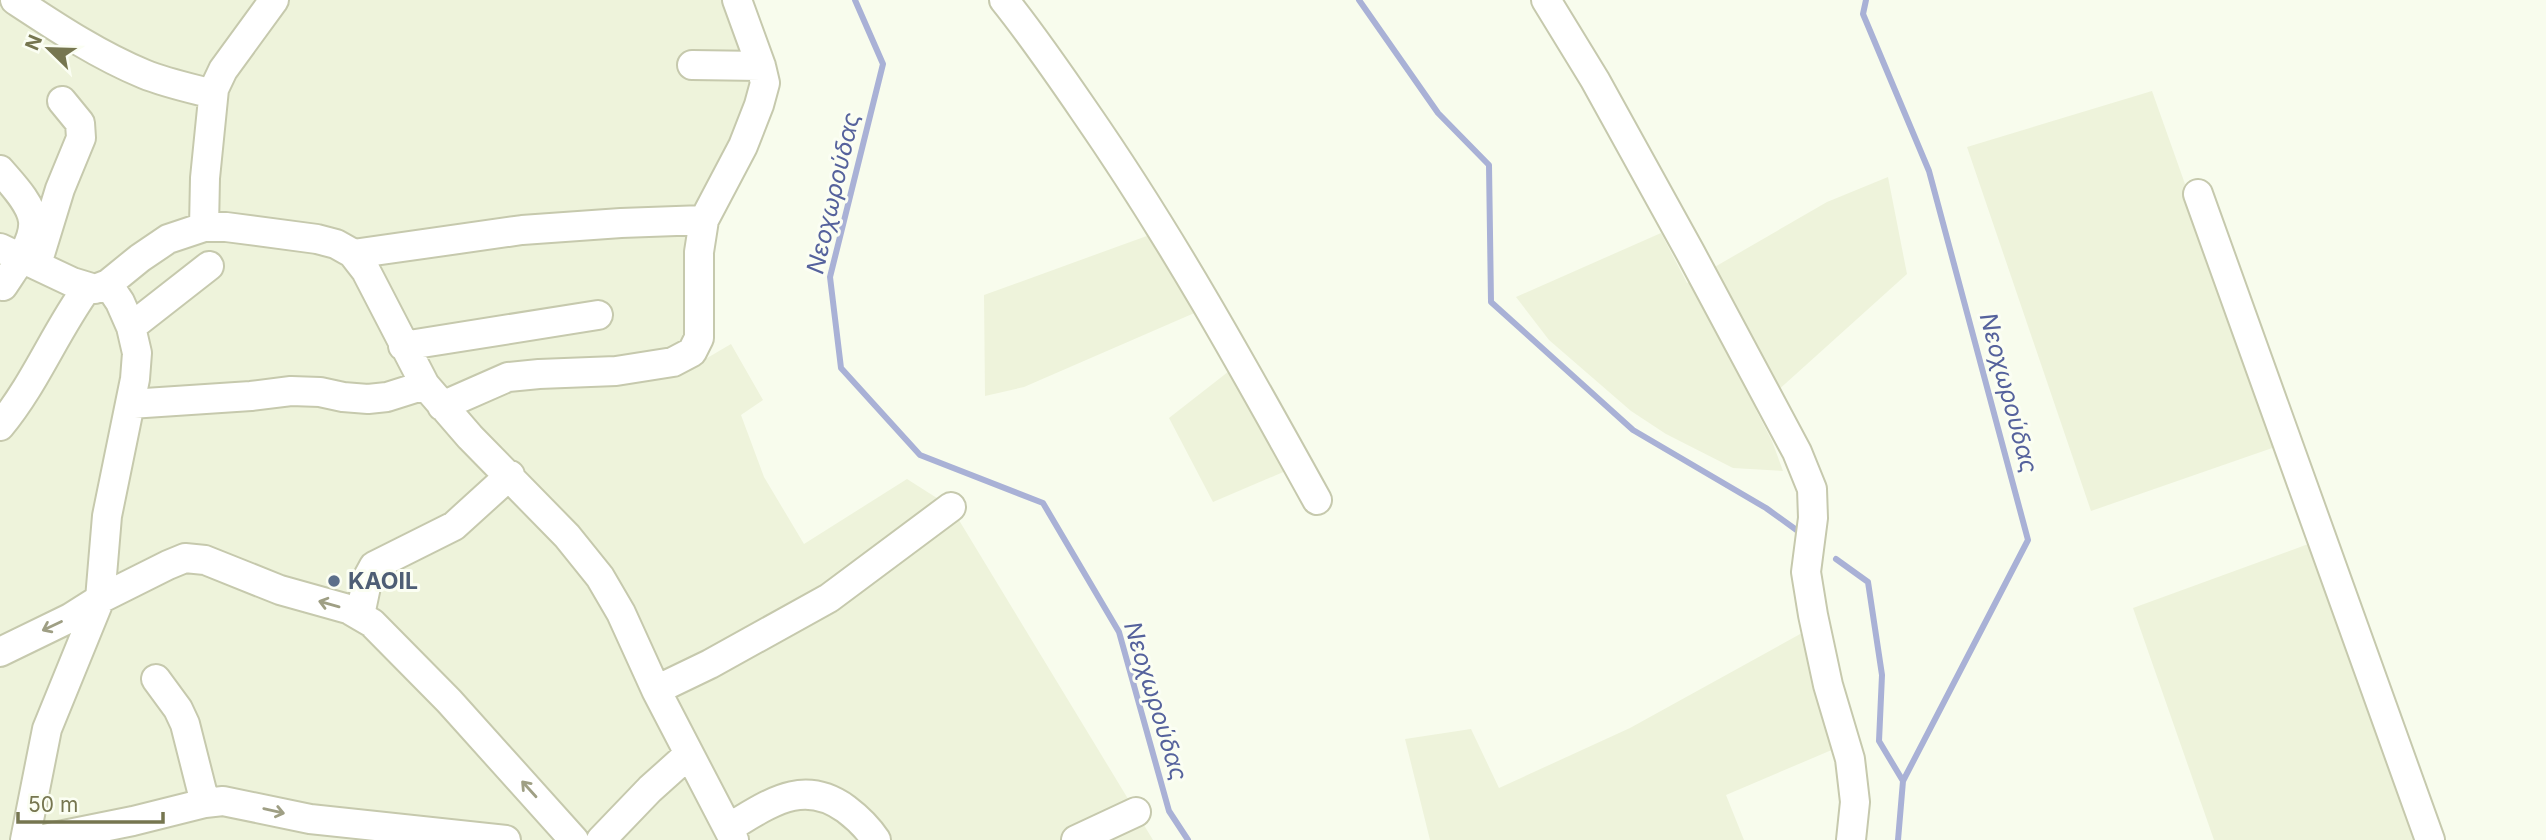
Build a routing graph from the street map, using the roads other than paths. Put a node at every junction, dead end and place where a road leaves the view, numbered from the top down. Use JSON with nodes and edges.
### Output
{"nodes":[{"id":1,"x":15,"y":0,"type":"edge"},
{"id":2,"x":274,"y":0,"type":"edge"},
{"id":3,"x":737,"y":0,"type":"edge"},
{"id":4,"x":1004,"y":0,"type":"edge"},
{"id":5,"x":1546,"y":0,"type":"edge"},
{"id":6,"x":692,"y":65,"type":"dead end"},
{"id":7,"x":761,"y":66,"type":"junction"},
{"id":8,"x":213,"y":94,"type":"junction"},
{"id":9,"x":62,"y":102,"type":"dead end"},
{"id":10,"x":0,"y":170,"type":"edge"},
{"id":11,"x":2198,"y":194,"type":"dead end"},
{"id":12,"x":704,"y":220,"type":"junction"},
{"id":13,"x":204,"y":227,"type":"junction"},
{"id":14,"x":353,"y":254,"type":"junction"},
{"id":15,"x":19,"y":256,"type":"edge"},
{"id":16,"x":209,"y":266,"type":"dead end"},
{"id":17,"x":3,"y":286,"type":"dead end"},
{"id":18,"x":98,"y":286,"type":"junction"},
{"id":19,"x":598,"y":315,"type":"dead end"},
{"id":20,"x":131,"y":327,"type":"junction"},
{"id":21,"x":403,"y":346,"type":"junction"},
{"id":22,"x":433,"y":395,"type":"junction"},
{"id":23,"x":130,"y":404,"type":"junction"},
{"id":24,"x":0,"y":426,"type":"edge"},
{"id":25,"x":510,"y":475,"type":"junction"},
{"id":26,"x":1317,"y":500,"type":"dead end"},
{"id":27,"x":951,"y":508,"type":"dead end"},
{"id":28,"x":100,"y":599,"type":"junction"},
{"id":29,"x":360,"y":615,"type":"junction"},
{"id":30,"x":0,"y":652,"type":"edge"},
{"id":31,"x":156,"y":679,"type":"dead end"},
{"id":32,"x":656,"y":690,"type":"junction"},
{"id":33,"x":689,"y":754,"type":"junction"},
{"id":34,"x":205,"y":803,"type":"junction"},
{"id":35,"x":1136,"y":812,"type":"dead end"},
{"id":36,"x":731,"y":834,"type":"edge"},
{"id":37,"x":24,"y":840,"type":"edge"},
{"id":38,"x":39,"y":840,"type":"edge"},
{"id":39,"x":506,"y":840,"type":"edge"},
{"id":40,"x":574,"y":840,"type":"edge"},
{"id":41,"x":600,"y":840,"type":"edge"},
{"id":42,"x":876,"y":840,"type":"edge"},
{"id":43,"x":1076,"y":840,"type":"edge"},
{"id":44,"x":1851,"y":840,"type":"edge"},
{"id":45,"x":2430,"y":840,"type":"edge"}],
"edges":[{"from":1,"to":8,"type":"street"},
{"from":2,"to":8,"type":"street"},
{"from":3,"to":7,"type":"street"},
{"from":4,"to":26,"type":"street"},
{"from":5,"to":44,"type":"street"},
{"from":6,"to":7,"type":"street"},
{"from":7,"to":12,"type":"street"},
{"from":8,"to":13,"type":"street"},
{"from":9,"to":15,"type":"street"},
{"from":10,"to":15,"type":"street"},
{"from":11,"to":45,"type":"street"},
{"from":12,"to":14,"type":"street"},
{"from":12,"to":22,"type":"street"},
{"from":13,"to":14,"type":"street"},
{"from":13,"to":18,"type":"street"},
{"from":14,"to":21,"type":"street"},
{"from":15,"to":17,"type":"street"},
{"from":15,"to":18,"type":"street"},
{"from":16,"to":20,"type":"street"},
{"from":18,"to":20,"type":"street"},
{"from":18,"to":24,"type":"street"},
{"from":19,"to":21,"type":"street"},
{"from":20,"to":23,"type":"street"},
{"from":21,"to":22,"type":"street"},
{"from":22,"to":23,"type":"street"},
{"from":22,"to":25,"type":"street"},
{"from":23,"to":28,"type":"street"},
{"from":25,"to":29,"type":"street"},
{"from":25,"to":32,"type":"street"},
{"from":27,"to":32,"type":"street"},
{"from":29,"to":28,"type":"street","one_way":true},
{"from":28,"to":30,"type":"street","one_way":true},
{"from":28,"to":37,"type":"street"},
{"from":40,"to":29,"type":"street","one_way":true},
{"from":31,"to":34,"type":"street"},
{"from":32,"to":33,"type":"street"},
{"from":33,"to":36,"type":"street"},
{"from":33,"to":41,"type":"street"},
{"from":34,"to":38,"type":"street"},
{"from":34,"to":39,"type":"street","one_way":true},
{"from":35,"to":43,"type":"street"},
{"from":36,"to":42,"type":"street"}]}
